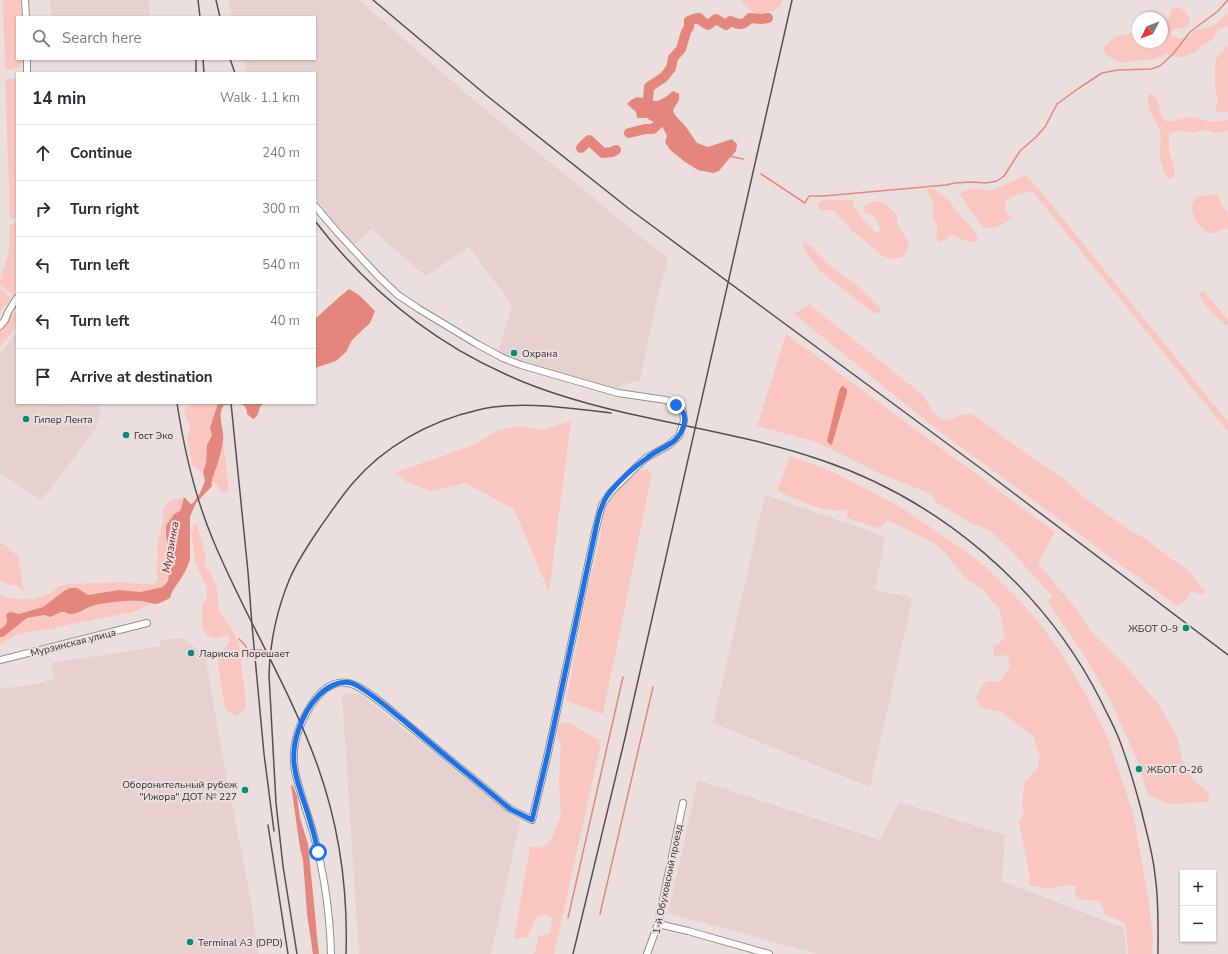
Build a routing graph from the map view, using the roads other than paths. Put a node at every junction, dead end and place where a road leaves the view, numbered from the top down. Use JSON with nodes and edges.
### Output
{"nodes":[{"id":1,"x":25,"y":0,"type":"edge"},
{"id":2,"x":26,"y":16,"type":"edge"},
{"id":3,"x":27,"y":60,"type":"edge"},
{"id":4,"x":27,"y":72,"type":"edge"},
{"id":5,"x":316,"y":207,"type":"edge"},
{"id":6,"x":16,"y":300,"type":"edge"},
{"id":7,"x":8,"y":312,"type":"junction"},
{"id":8,"x":0,"y":317,"type":"edge"},
{"id":9,"x":0,"y":326,"type":"edge"},
{"id":10,"x":147,"y":623,"type":"dead end"},
{"id":11,"x":0,"y":660,"type":"edge"},
{"id":12,"x":683,"y":803,"type":"dead end"},
{"id":13,"x":658,"y":924,"type":"junction"},
{"id":14,"x":331,"y":954,"type":"edge"},
{"id":15,"x":647,"y":954,"type":"edge"},
{"id":16,"x":769,"y":954,"type":"edge"}],
"edges":[{"from":1,"to":2,"type":"street"},
{"from":3,"to":4,"type":"street"},
{"from":5,"to":14,"type":"street"},
{"from":6,"to":7,"type":"street"},
{"from":7,"to":8,"type":"street"},
{"from":7,"to":9,"type":"street"},
{"from":10,"to":11,"type":"street","name":"Мурзинская улица"},
{"from":12,"to":13,"type":"street","name":"1-й Обуховский проезд"},
{"from":13,"to":15,"type":"street","name":"1-й Обуховский проезд"},
{"from":13,"to":16,"type":"street"}]}
